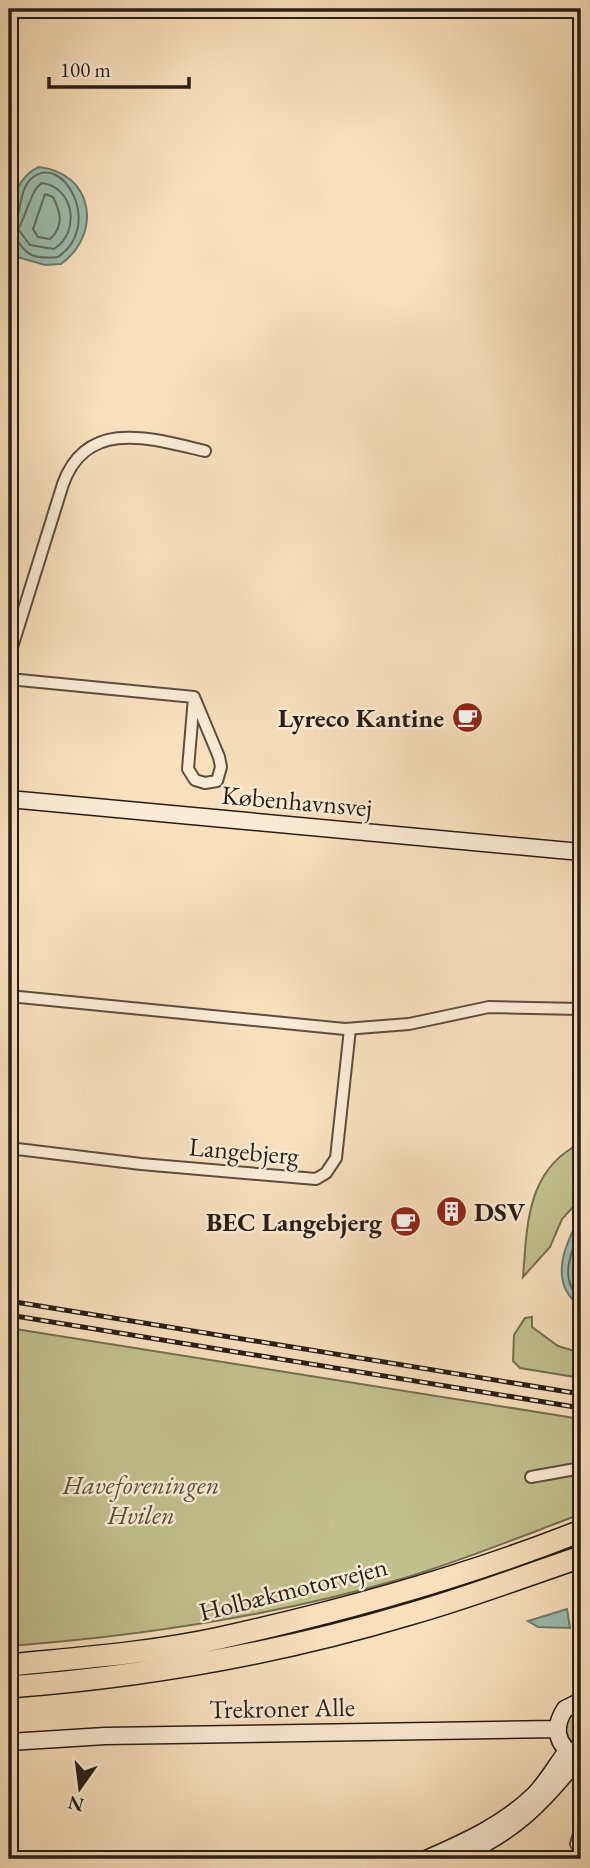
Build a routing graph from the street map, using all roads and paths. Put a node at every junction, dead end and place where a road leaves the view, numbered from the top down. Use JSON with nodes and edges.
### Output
{"nodes":[{"id":1,"x":205,"y":451,"type":"dead end"},
{"id":2,"x":9,"y":657,"type":"edge"},
{"id":3,"x":9,"y":679,"type":"edge"},
{"id":4,"x":194,"y":697,"type":"junction"},
{"id":5,"x":9,"y":799,"type":"edge"},
{"id":6,"x":581,"y":852,"type":"edge"},
{"id":7,"x":9,"y":996,"type":"edge"},
{"id":8,"x":581,"y":1009,"type":"edge"},
{"id":9,"x":350,"y":1029,"type":"junction"},
{"id":10,"x":9,"y":1148,"type":"edge"},
{"id":11,"x":581,"y":1468,"type":"edge"},
{"id":12,"x":531,"y":1477,"type":"dead end"},
{"id":13,"x":581,"y":1531,"type":"edge"},
{"id":14,"x":581,"y":1557,"type":"edge"},
{"id":15,"x":9,"y":1665,"type":"edge"},
{"id":16,"x":43,"y":1685,"type":"junction"},
{"id":17,"x":9,"y":1687,"type":"edge"},
{"id":18,"x":9,"y":1698,"type":"edge"},
{"id":19,"x":581,"y":1701,"type":"edge"},
{"id":20,"x":557,"y":1728,"type":"junction"},
{"id":21,"x":9,"y":1742,"type":"edge"},
{"id":22,"x":576,"y":1755,"type":"edge"},
{"id":23,"x":581,"y":1827,"type":"edge"},
{"id":24,"x":581,"y":1846,"type":"edge"},
{"id":25,"x":426,"y":1859,"type":"edge"},
{"id":26,"x":453,"y":1859,"type":"edge"}],
"edges":[{"from":1,"to":2,"type":"street"},
{"from":3,"to":4,"type":"street"},
{"from":4,"to":4,"type":"street"},
{"from":5,"to":6,"type":"street","name":"Københavnsvej"},
{"from":7,"to":9,"type":"street"},
{"from":8,"to":9,"type":"street"},
{"from":9,"to":10,"type":"street","name":"Langebjerg"},
{"from":11,"to":12,"type":"street"},
{"from":13,"to":15,"type":"highway","name":"Holbækmotorvejen"},
{"from":14,"to":16,"type":"highway","name":"Holbækmotorvejen"},
{"from":16,"to":17,"type":"highway","name":"Holbækmotorvejen"},
{"from":16,"to":18,"type":"highway"},
{"from":19,"to":20,"type":"street"},
{"from":20,"to":21,"type":"street","name":"Trekroner Alle"},
{"from":20,"to":22,"type":"street"},
{"from":22,"to":25,"type":"street"},
{"from":22,"to":26,"type":"street"},
{"from":23,"to":24,"type":"street"}]}
